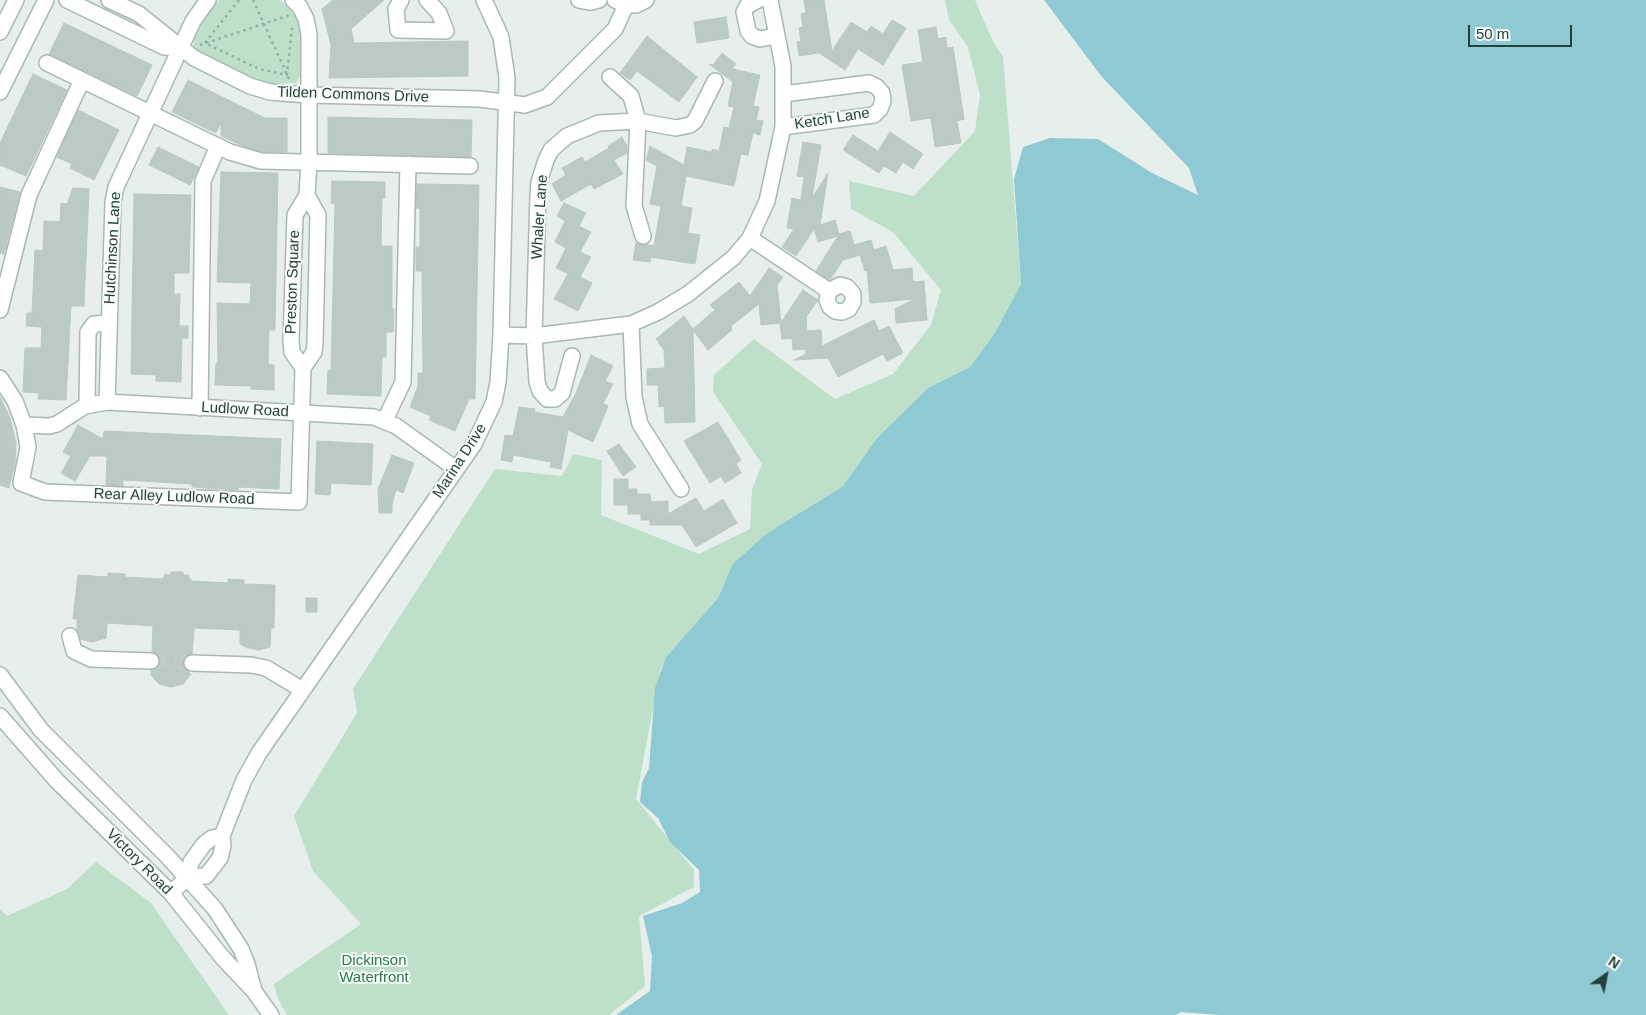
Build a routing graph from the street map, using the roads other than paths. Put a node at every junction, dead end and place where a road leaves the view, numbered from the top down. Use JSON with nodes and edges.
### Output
{"nodes":[{"id":1,"x":16,"y":0,"type":"edge"},
{"id":2,"x":46,"y":0,"type":"edge"},
{"id":3,"x":67,"y":0,"type":"edge"},
{"id":4,"x":109,"y":0,"type":"edge"},
{"id":5,"x":208,"y":0,"type":"edge"},
{"id":6,"x":401,"y":0,"type":"edge"},
{"id":7,"x":427,"y":0,"type":"edge"},
{"id":8,"x":484,"y":0,"type":"edge"},
{"id":9,"x":579,"y":0,"type":"edge"},
{"id":10,"x":600,"y":0,"type":"edge"},
{"id":11,"x":646,"y":0,"type":"edge"},
{"id":12,"x":758,"y":0,"type":"edge"},
{"id":13,"x":770,"y":0,"type":"edge"},
{"id":14,"x":300,"y":2,"type":"edge"},
{"id":15,"x":621,"y":2,"type":"edge"},
{"id":16,"x":1,"y":24,"type":"edge"},
{"id":17,"x":776,"y":36,"type":"junction"},
{"id":18,"x":188,"y":48,"type":"junction"},
{"id":19,"x":47,"y":62,"type":"dead end"},
{"id":20,"x":610,"y":77,"type":"dead end"},
{"id":21,"x":82,"y":80,"type":"junction"},
{"id":22,"x":715,"y":81,"type":"dead end"},
{"id":23,"x":0,"y":92,"type":"edge"},
{"id":24,"x":784,"y":94,"type":"junction"},
{"id":25,"x":308,"y":95,"type":"junction"},
{"id":26,"x":506,"y":103,"type":"junction"},
{"id":27,"x":150,"y":113,"type":"junction"},
{"id":28,"x":638,"y":122,"type":"junction"},
{"id":29,"x":783,"y":127,"type":"junction"},
{"id":30,"x":218,"y":146,"type":"junction"},
{"id":31,"x":309,"y":162,"type":"junction"},
{"id":32,"x":408,"y":164,"type":"junction"},
{"id":33,"x":470,"y":166,"type":"dead end"},
{"id":34,"x":306,"y":195,"type":"junction"},
{"id":35,"x":643,"y":236,"type":"dead end"},
{"id":36,"x":750,"y":238,"type":"junction"},
{"id":37,"x":829,"y":292,"type":"dead end"},
{"id":38,"x":0,"y":310,"type":"edge"},
{"id":39,"x":109,"y":323,"type":"junction"},
{"id":40,"x":631,"y":324,"type":"junction"},
{"id":41,"x":501,"y":335,"type":"junction"},
{"id":42,"x":534,"y":336,"type":"junction"},
{"id":43,"x":572,"y":356,"type":"dead end"},
{"id":44,"x":303,"y":368,"type":"junction"},
{"id":45,"x":0,"y":378,"type":"edge"},
{"id":46,"x":107,"y":402,"type":"junction"},
{"id":47,"x":87,"y":405,"type":"junction"},
{"id":48,"x":200,"y":408,"type":"junction"},
{"id":49,"x":302,"y":413,"type":"junction"},
{"id":50,"x":385,"y":420,"type":"junction"},
{"id":51,"x":24,"y":425,"type":"junction"},
{"id":52,"x":456,"y":469,"type":"junction"},
{"id":53,"x":681,"y":489,"type":"dead end"},
{"id":54,"x":70,"y":636,"type":"dead end"},
{"id":55,"x":151,"y":661,"type":"tunnel mouth"},
{"id":56,"x":192,"y":663,"type":"tunnel mouth"},
{"id":57,"x":0,"y":675,"type":"edge"},
{"id":58,"x":301,"y":689,"type":"junction"},
{"id":59,"x":0,"y":716,"type":"edge"},
{"id":60,"x":222,"y":836,"type":"junction"},
{"id":61,"x":188,"y":877,"type":"junction"},
{"id":62,"x":172,"y":893,"type":"junction"},
{"id":63,"x":254,"y":991,"type":"junction"},
{"id":64,"x":271,"y":1015,"type":"edge"}],
"edges":[{"from":1,"to":16,"type":"street"},
{"from":2,"to":23,"type":"street"},
{"from":3,"to":18,"type":"street","name":"Tilden Commons Drive"},
{"from":4,"to":18,"type":"street","name":"Tilden Commons Drive"},
{"from":5,"to":18,"type":"street","name":"Hutchinson Lane"},
{"from":6,"to":7,"type":"street"},
{"from":8,"to":26,"type":"street","name":"Marina Drive"},
{"from":9,"to":10,"type":"street"},
{"from":11,"to":15,"type":"street"},
{"from":12,"to":17,"type":"street"},
{"from":13,"to":17,"type":"street"},
{"from":14,"to":25,"type":"street","name":"Preston Square"},
{"from":15,"to":26,"type":"street","name":"Tilden Commons Drive"},
{"from":17,"to":24,"type":"street"},
{"from":18,"to":25,"type":"street","name":"Tilden Commons Drive"},
{"from":18,"to":27,"type":"street","name":"Hutchinson Lane"},
{"from":19,"to":21,"type":"street"},
{"from":20,"to":28,"type":"street"},
{"from":21,"to":27,"type":"street"},
{"from":21,"to":38,"type":"street"},
{"from":22,"to":28,"type":"street","name":"Whaler Lane"},
{"from":24,"to":29,"type":"street"},
{"from":24,"to":29,"type":"street","name":"Ketch Lane"},
{"from":25,"to":26,"type":"street","name":"Tilden Commons Drive"},
{"from":25,"to":31,"type":"street","name":"Preston Square"},
{"from":26,"to":41,"type":"street","name":"Marina Drive"},
{"from":27,"to":30,"type":"street"},
{"from":27,"to":39,"type":"street","name":"Hutchinson Lane"},
{"from":28,"to":35,"type":"street"},
{"from":28,"to":42,"type":"street","name":"Whaler Lane"},
{"from":29,"to":36,"type":"street"},
{"from":30,"to":31,"type":"street"},
{"from":30,"to":48,"type":"street"},
{"from":31,"to":32,"type":"street"},
{"from":31,"to":34,"type":"street","name":"Preston Square"},
{"from":32,"to":33,"type":"street"},
{"from":32,"to":50,"type":"street"},
{"from":34,"to":44,"type":"street","name":"Preston Square"},
{"from":34,"to":44,"type":"street","name":"Preston Square"},
{"from":36,"to":37,"type":"street"},
{"from":36,"to":40,"type":"street"},
{"from":39,"to":46,"type":"street","name":"Hutchinson Lane"},
{"from":39,"to":47,"type":"street"},
{"from":40,"to":42,"type":"street"},
{"from":40,"to":53,"type":"street"},
{"from":41,"to":42,"type":"street"},
{"from":41,"to":52,"type":"street","name":"Marina Drive"},
{"from":42,"to":43,"type":"street","name":"Whaler Lane"},
{"from":44,"to":49,"type":"street","name":"Preston Square"},
{"from":45,"to":51,"type":"street"},
{"from":46,"to":47,"type":"street","name":"Ludlow Road"},
{"from":46,"to":48,"type":"street","name":"Ludlow Road"},
{"from":47,"to":51,"type":"street","name":"Ludlow Road"},
{"from":48,"to":49,"type":"street","name":"Ludlow Road"},
{"from":49,"to":50,"type":"street","name":"Ludlow Road"},
{"from":49,"to":51,"type":"street","name":"Rear Alley Ludlow Road"},
{"from":50,"to":52,"type":"street","name":"Ludlow Road"},
{"from":52,"to":58,"type":"street","name":"Marina Drive"},
{"from":54,"to":55,"type":"street"},
{"from":56,"to":58,"type":"street"},
{"from":57,"to":61,"type":"street","name":"Victory Road"},
{"from":58,"to":60,"type":"street","name":"Marina Drive"},
{"from":59,"to":62,"type":"street","name":"Victory Road"},
{"from":60,"to":61,"type":"street","name":"Marina Drive"},
{"from":60,"to":61,"type":"street","name":"Marina Drive"},
{"from":61,"to":62,"type":"street","name":"Marina Drive"},
{"from":61,"to":63,"type":"street","name":"Victory Road"},
{"from":62,"to":63,"type":"street","name":"Victory Road"},
{"from":63,"to":64,"type":"street","name":"Victory Road"}]}
